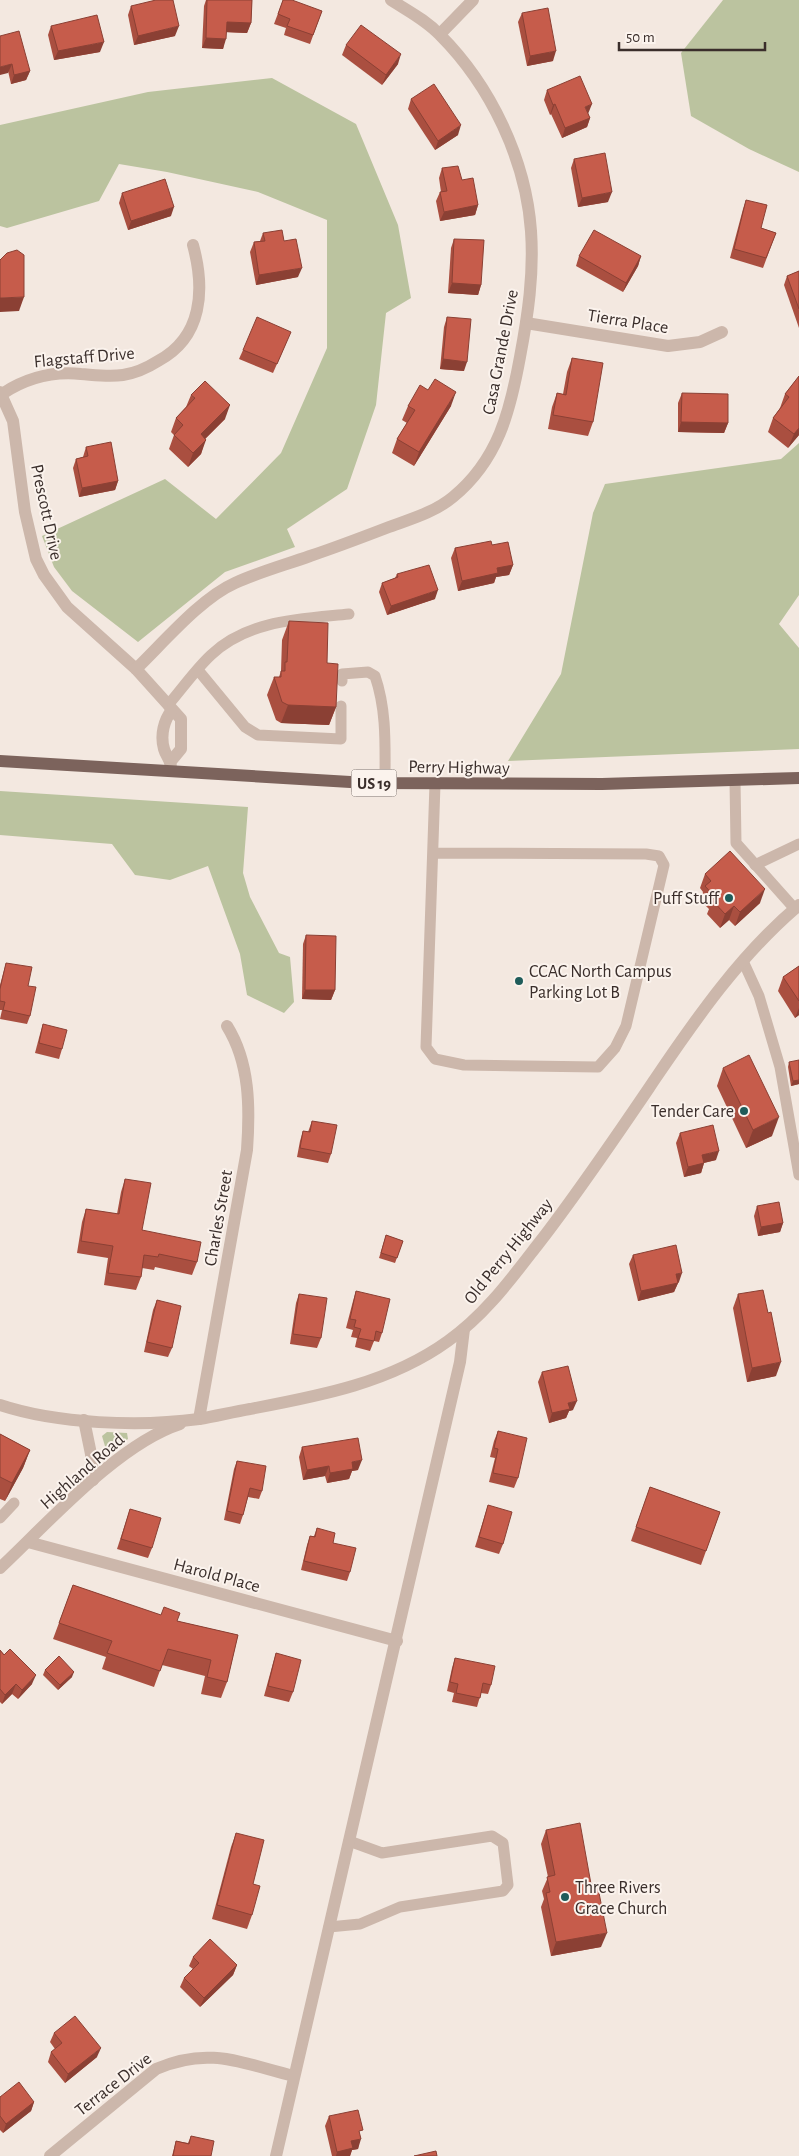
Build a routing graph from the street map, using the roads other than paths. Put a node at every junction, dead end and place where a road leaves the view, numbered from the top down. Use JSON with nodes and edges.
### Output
{"nodes":[{"id":1,"x":391,"y":0,"type":"edge"},
{"id":2,"x":473,"y":0,"type":"edge"},
{"id":3,"x":440,"y":34,"type":"junction"},
{"id":4,"x":193,"y":245,"type":"dead end"},
{"id":5,"x":526,"y":323,"type":"junction"},
{"id":6,"x":722,"y":332,"type":"dead end"},
{"id":7,"x":1,"y":393,"type":"edge"},
{"id":8,"x":349,"y":614,"type":"dead end"},
{"id":9,"x":136,"y":669,"type":"junction"},
{"id":10,"x":198,"y":670,"type":"junction"},
{"id":11,"x":342,"y":681,"type":"dead end"},
{"id":12,"x":341,"y":706,"type":"dead end"},
{"id":13,"x":170,"y":707,"type":"junction"},
{"id":14,"x":0,"y":761,"type":"edge"},
{"id":15,"x":171,"y":766,"type":"junction"},
{"id":16,"x":799,"y":778,"type":"edge"},
{"id":17,"x":735,"y":781,"type":"junction"},
{"id":18,"x":385,"y":783,"type":"junction"},
{"id":19,"x":435,"y":784,"type":"junction"},
{"id":20,"x":799,"y":844,"type":"edge"},
{"id":21,"x":433,"y":853,"type":"junction"},
{"id":22,"x":755,"y":865,"type":"junction"},
{"id":23,"x":797,"y":907,"type":"edge"},
{"id":24,"x":743,"y":961,"type":"junction"},
{"id":25,"x":227,"y":1026,"type":"dead end"},
{"id":26,"x":799,"y":1175,"type":"edge"},
{"id":27,"x":464,"y":1329,"type":"junction"},
{"id":28,"x":0,"y":1405,"type":"edge"},
{"id":29,"x":199,"y":1419,"type":"junction"},
{"id":30,"x":84,"y":1420,"type":"junction"},
{"id":31,"x":93,"y":1480,"type":"junction"},
{"id":32,"x":14,"y":1503,"type":"dead end"},
{"id":33,"x":0,"y":1518,"type":"edge"},
{"id":34,"x":28,"y":1542,"type":"junction"},
{"id":35,"x":0,"y":1568,"type":"edge"},
{"id":36,"x":397,"y":1641,"type":"junction"},
{"id":37,"x":349,"y":1841,"type":"junction"},
{"id":38,"x":329,"y":1927,"type":"junction"},
{"id":39,"x":294,"y":2076,"type":"junction"},
{"id":40,"x":50,"y":2156,"type":"edge"},
{"id":41,"x":276,"y":2156,"type":"edge"}],
"edges":[{"from":1,"to":3,"type":"street","name":"Casa Grande Drive"},
{"from":2,"to":3,"type":"street"},
{"from":3,"to":5,"type":"street","name":"Casa Grande Drive"},
{"from":4,"to":7,"type":"street","name":"Flagstaff Drive"},
{"from":5,"to":6,"type":"street","name":"Tierra Place"},
{"from":5,"to":9,"type":"street","name":"Casa Grande Drive"},
{"from":7,"to":9,"type":"street","name":"Prescott Drive"},
{"from":8,"to":10,"type":"lane"},
{"from":9,"to":13,"type":"street","name":"Prescott Drive"},
{"from":10,"to":12,"type":"lane"},
{"from":10,"to":13,"type":"lane"},
{"from":11,"to":18,"type":"lane"},
{"from":13,"to":15,"type":"street"},
{"from":13,"to":15,"type":"street","name":"Prescott Drive"},
{"from":14,"to":15,"type":"main road","name":"Perry Highway","number":"US 19"},
{"from":15,"to":18,"type":"main road","name":"Perry Highway","number":"US 19"},
{"from":16,"to":17,"type":"main road","name":"Perry Highway","number":"US 19"},
{"from":17,"to":19,"type":"main road","name":"Perry Highway","number":"US 19"},
{"from":17,"to":22,"type":"lane"},
{"from":18,"to":19,"type":"main road","name":"Perry Highway","number":"US 19"},
{"from":19,"to":21,"type":"lane"},
{"from":20,"to":22,"type":"lane"},
{"from":21,"to":21,"type":"lane"},
{"from":22,"to":23,"type":"lane"},
{"from":23,"to":24,"type":"street","name":"Old Perry Highway"},
{"from":24,"to":26,"type":"lane"},
{"from":24,"to":27,"type":"street","name":"Old Perry Highway"},
{"from":25,"to":29,"type":"street","name":"Charles Street"},
{"from":27,"to":29,"type":"street","name":"Old Perry Highway"},
{"from":27,"to":36,"type":"street"},
{"from":28,"to":30,"type":"street","name":"Old Perry Highway"},
{"from":29,"to":30,"type":"street","name":"Old Perry Highway"},
{"from":29,"to":31,"type":"street","name":"Highland Road"},
{"from":30,"to":31,"type":"street"},
{"from":31,"to":34,"type":"street","name":"Highland Road"},
{"from":32,"to":33,"type":"lane"},
{"from":34,"to":35,"type":"street","name":"Highland Road"},
{"from":34,"to":36,"type":"street","name":"Harold Place"},
{"from":36,"to":37,"type":"street"},
{"from":37,"to":38,"type":"street"},
{"from":37,"to":38,"type":"lane"},
{"from":38,"to":39,"type":"street"},
{"from":39,"to":40,"type":"street","name":"Terrace Drive"},
{"from":39,"to":41,"type":"street"}]}
